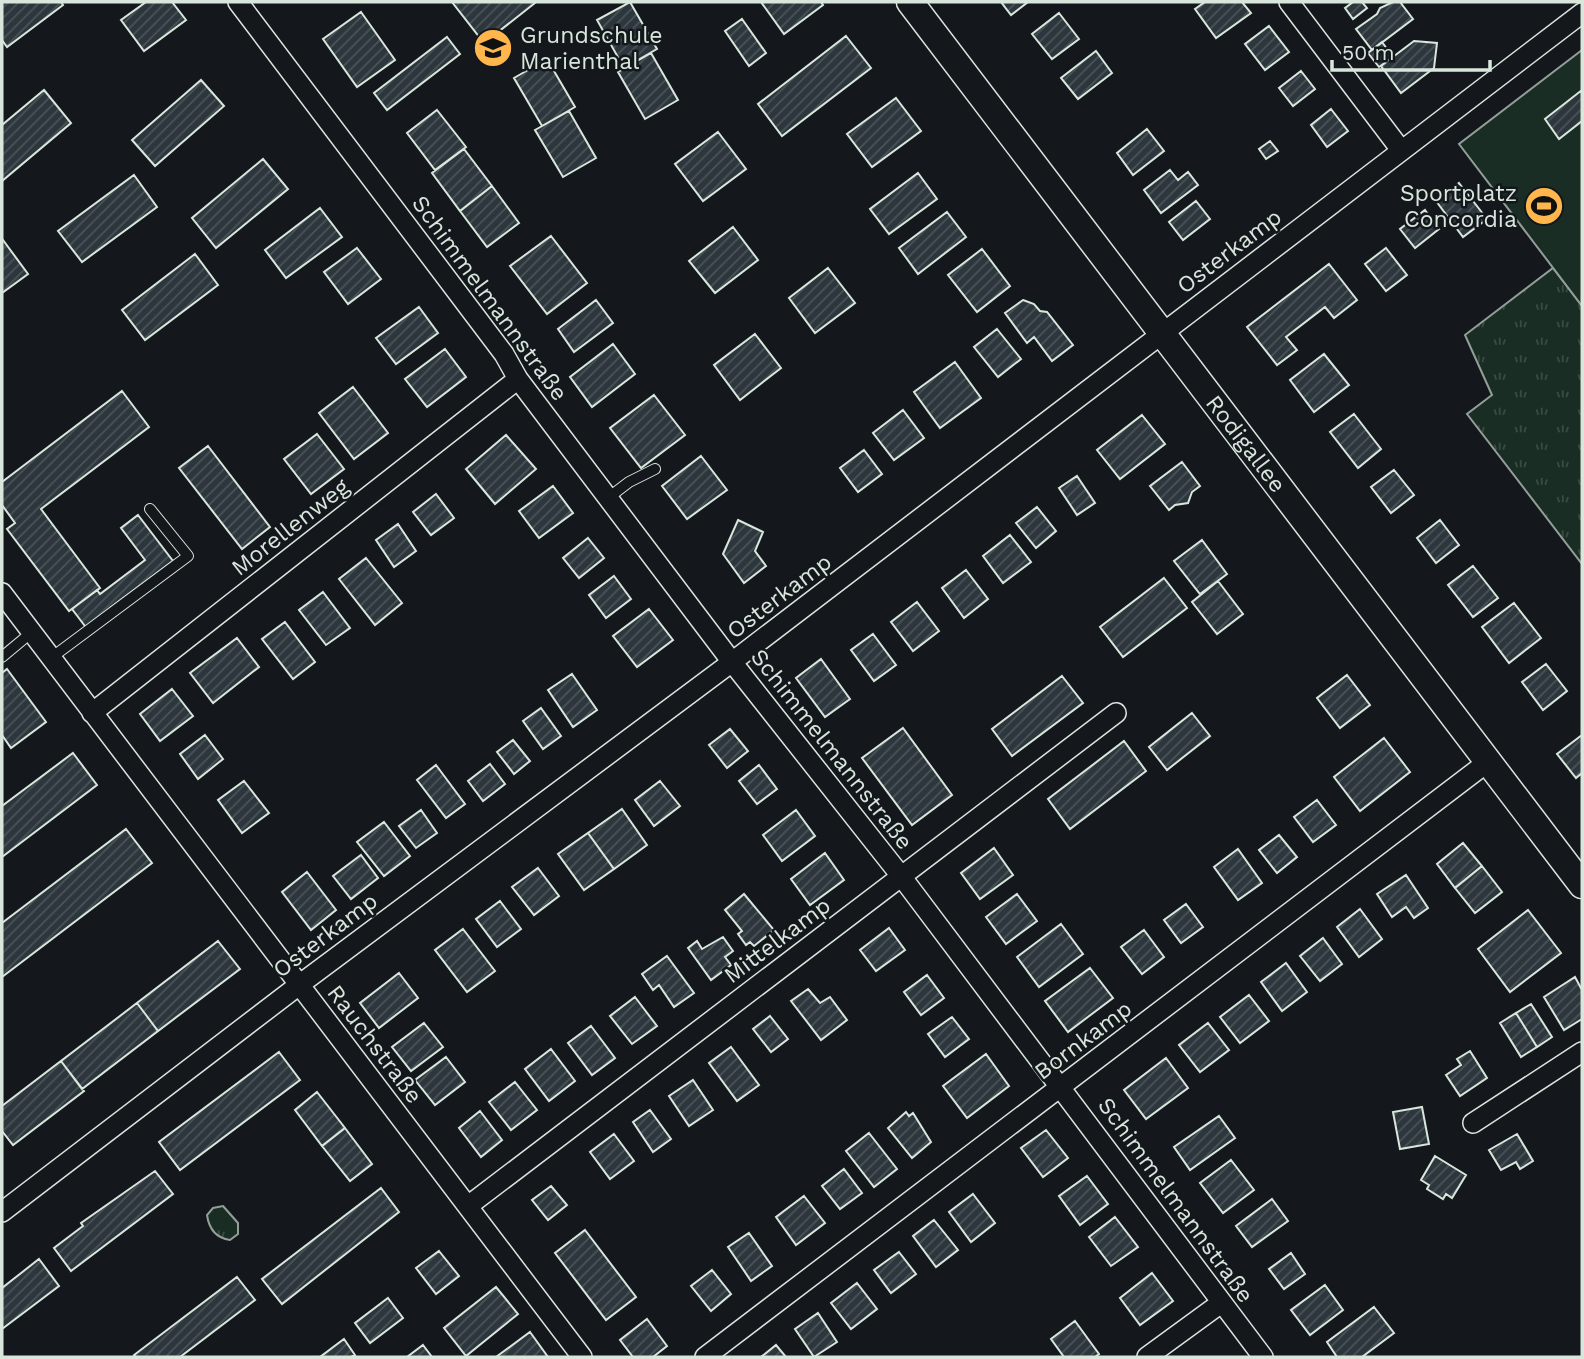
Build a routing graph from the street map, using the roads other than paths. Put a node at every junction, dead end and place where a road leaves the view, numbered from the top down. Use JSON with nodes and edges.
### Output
{"nodes":[{"id":1,"x":238,"y":2,"type":"edge"},
{"id":2,"x":910,"y":2,"type":"edge"},
{"id":3,"x":1289,"y":2,"type":"edge"},
{"id":4,"x":1582,"y":13,"type":"edge"},
{"id":5,"x":1401,"y":150,"type":"junction"},
{"id":6,"x":1162,"y":333,"type":"junction"},
{"id":7,"x":518,"y":379,"type":"junction"},
{"id":8,"x":655,"y":469,"type":"dead end"},
{"id":9,"x":608,"y":498,"type":"junction"},
{"id":10,"x":150,"y":509,"type":"dead end"},
{"id":11,"x":2,"y":593,"type":"edge"},
{"id":12,"x":32,"y":632,"type":"junction"},
{"id":13,"x":2,"y":657,"type":"edge"},
{"id":14,"x":51,"y":658,"type":"junction"},
{"id":15,"x":732,"y":662,"type":"junction"},
{"id":16,"x":92,"y":713,"type":"junction"},
{"id":17,"x":1116,"y":713,"type":"dead end"},
{"id":18,"x":1489,"y":761,"type":"junction"},
{"id":19,"x":901,"y":876,"type":"junction"},
{"id":20,"x":1582,"y":885,"type":"edge"},
{"id":21,"x":299,"y":985,"type":"junction"},
{"id":22,"x":1582,"y":1052,"type":"edge"},
{"id":23,"x":1062,"y":1087,"type":"junction"},
{"id":24,"x":1473,"y":1122,"type":"dead end"},
{"id":25,"x":468,"y":1206,"type":"junction"},
{"id":26,"x":2,"y":1212,"type":"edge"},
{"id":27,"x":1221,"y":1303,"type":"junction"},
{"id":28,"x":582,"y":1357,"type":"edge"},
{"id":29,"x":705,"y":1357,"type":"edge"},
{"id":30,"x":1147,"y":1357,"type":"edge"},
{"id":31,"x":1263,"y":1357,"type":"edge"}],
"edges":[{"from":1,"to":7,"type":"street","name":"Schimmelmannstraße"},
{"from":2,"to":6,"type":"main road","name":"Rodigallee"},
{"from":3,"to":5,"type":"street"},
{"from":4,"to":5,"type":"street","name":"Osterkamp"},
{"from":5,"to":6,"type":"street","name":"Osterkamp"},
{"from":6,"to":15,"type":"street","name":"Osterkamp"},
{"from":6,"to":18,"type":"main road","name":"Rodigallee"},
{"from":7,"to":9,"type":"street","name":"Schimmelmannstraße"},
{"from":7,"to":16,"type":"street","name":"Morellenweg"},
{"from":8,"to":9,"type":"lane"},
{"from":9,"to":15,"type":"street","name":"Schimmelmannstraße"},
{"from":10,"to":14,"type":"lane"},
{"from":11,"to":12,"type":"street","name":"Rauchstraße"},
{"from":12,"to":13,"type":"lane"},
{"from":12,"to":14,"type":"street","name":"Rauchstraße"},
{"from":14,"to":16,"type":"street","name":"Rauchstraße"},
{"from":15,"to":19,"type":"street","name":"Schimmelmannstraße"},
{"from":15,"to":21,"type":"street","name":"Osterkamp"},
{"from":16,"to":21,"type":"street","name":"Rauchstraße"},
{"from":17,"to":19,"type":"street","name":"Mittelkamp"},
{"from":18,"to":20,"type":"main road","name":"Rodigallee"},
{"from":18,"to":23,"type":"street","name":"Bornkamp"},
{"from":19,"to":23,"type":"street","name":"Schimmelmannstraße"},
{"from":19,"to":25,"type":"street","name":"Mittelkamp"},
{"from":21,"to":25,"type":"street","name":"Rauchstraße"},
{"from":21,"to":26,"type":"street","name":"Osterkamp"},
{"from":22,"to":24,"type":"street"},
{"from":23,"to":27,"type":"street","name":"Schimmelmannstraße"},
{"from":23,"to":29,"type":"street","name":"Bornkamp"},
{"from":25,"to":28,"type":"street","name":"Rauchstraße"},
{"from":27,"to":30,"type":"street"},
{"from":27,"to":31,"type":"street","name":"Schimmelmannstraße"}]}
